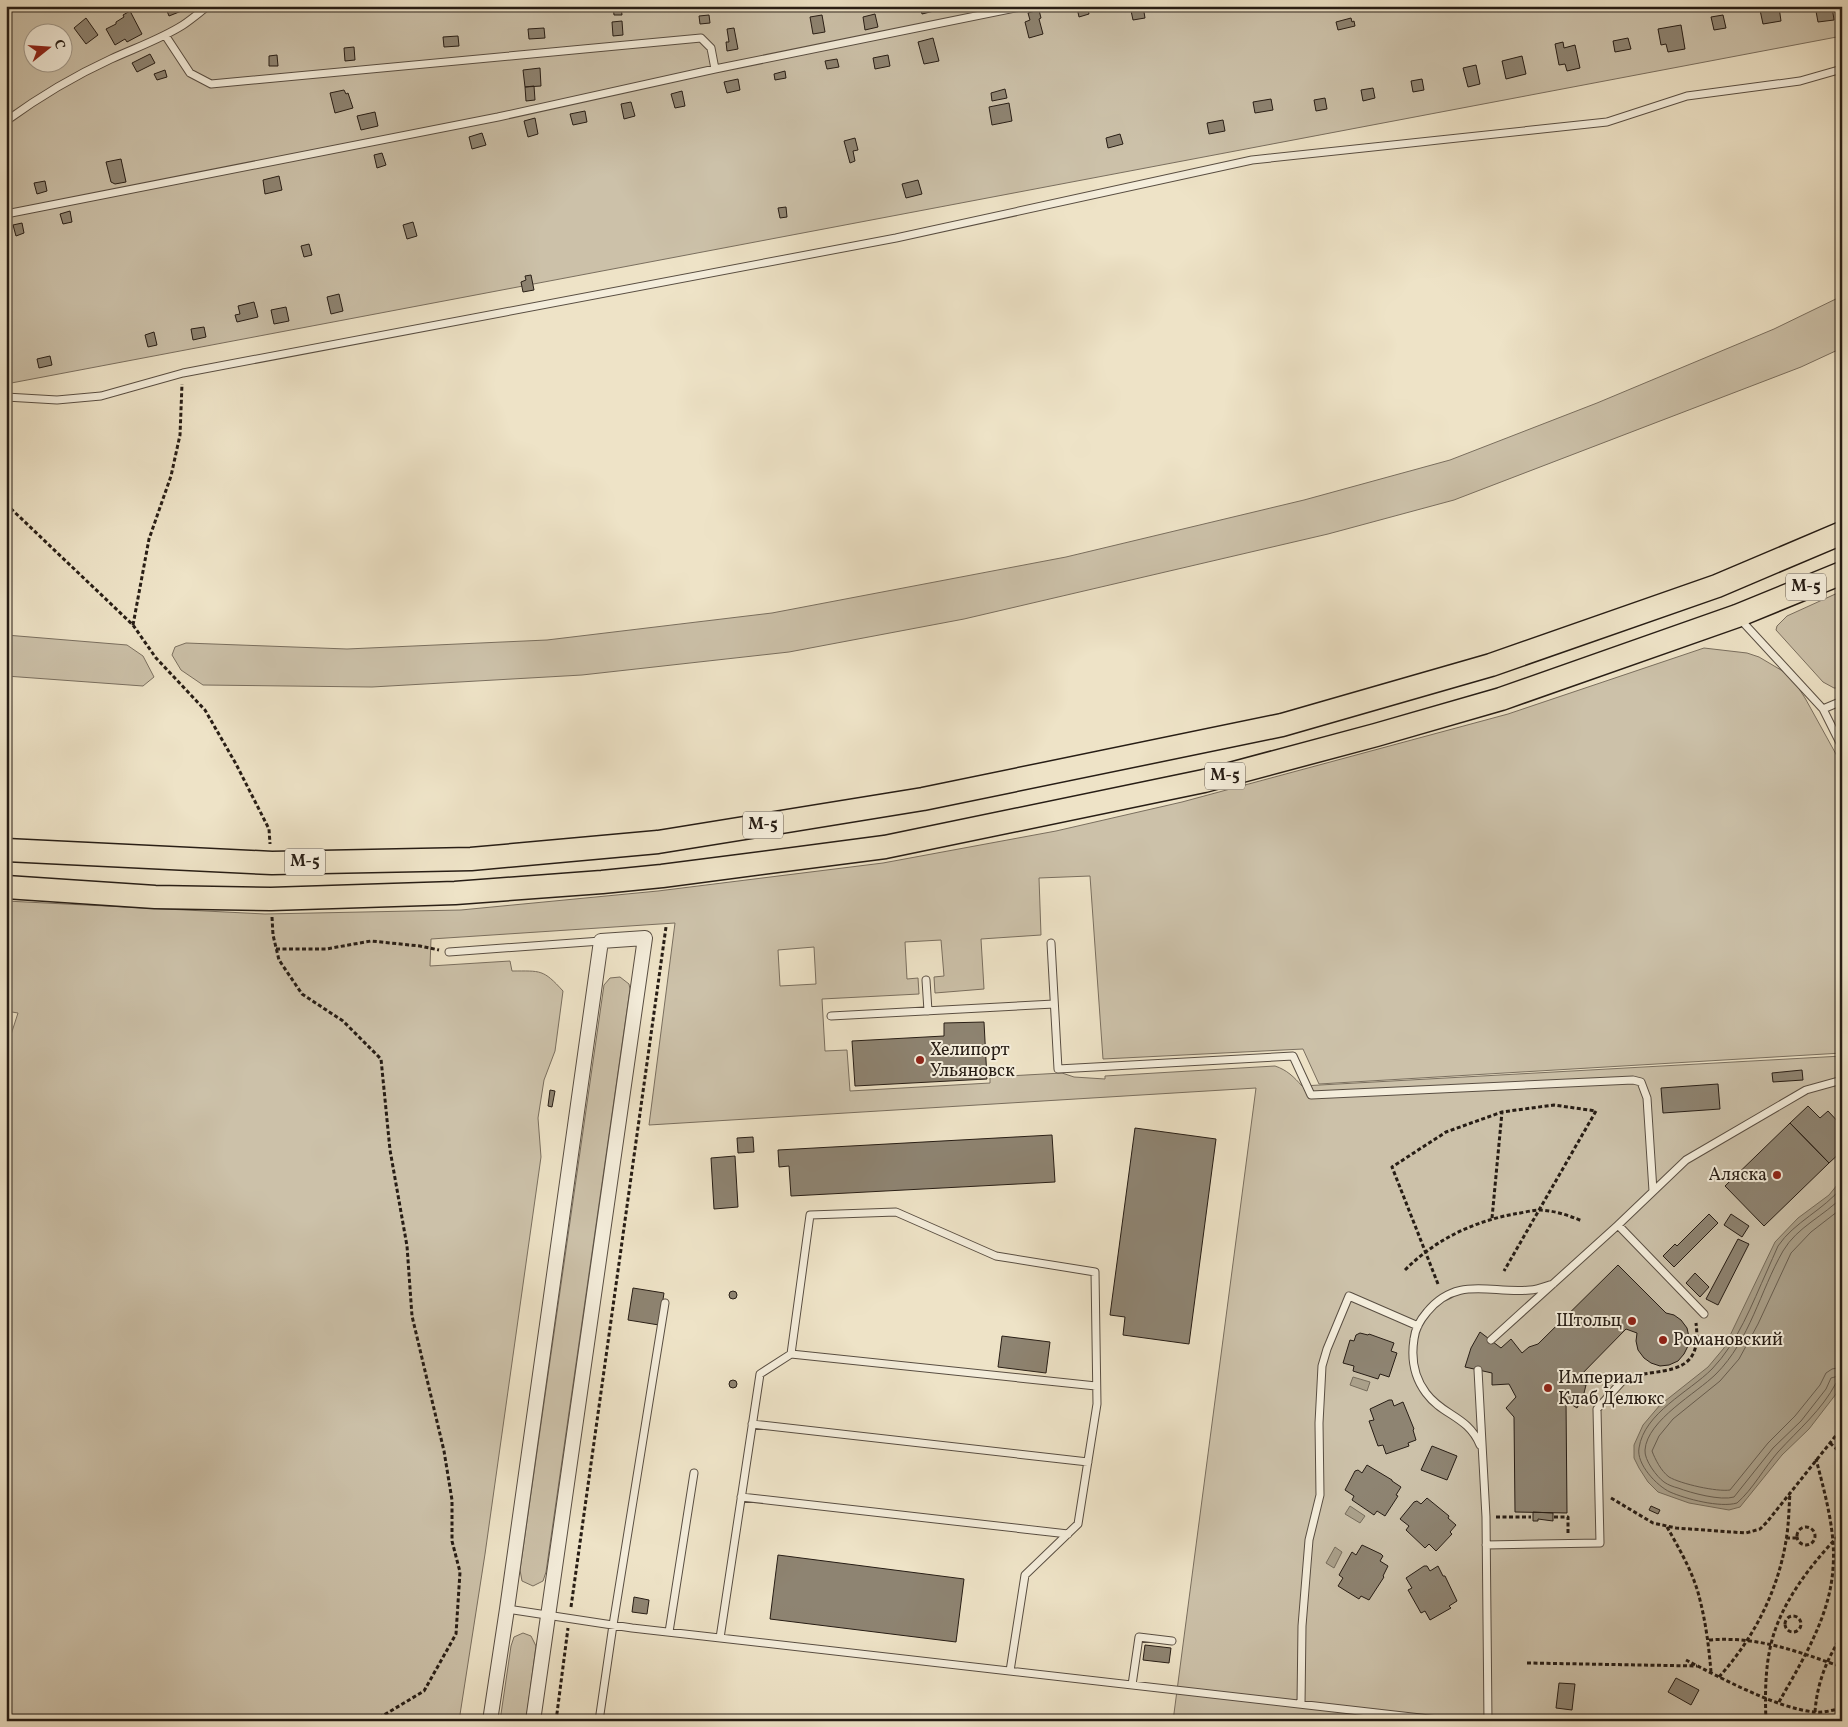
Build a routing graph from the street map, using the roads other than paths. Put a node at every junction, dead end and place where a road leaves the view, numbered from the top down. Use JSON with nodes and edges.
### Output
{"nodes":[{"id":1,"x":208,"y":6,"type":"edge"},
{"id":2,"x":1025,"y":6,"type":"edge"},
{"id":3,"x":165,"y":35,"type":"junction"},
{"id":4,"x":715,"y":69,"type":"junction"},
{"id":5,"x":1842,"y":69,"type":"edge"},
{"id":6,"x":6,"y":121,"type":"edge"},
{"id":7,"x":6,"y":214,"type":"edge"},
{"id":8,"x":6,"y":397,"type":"edge"},
{"id":9,"x":1842,"y":533,"type":"edge"},
{"id":10,"x":1842,"y":573,"type":"edge"},
{"id":11,"x":1737,"y":616,"type":"junction"},
{"id":12,"x":1842,"y":701,"type":"edge"},
{"id":13,"x":1824,"y":709,"type":"junction"},
{"id":14,"x":1842,"y":747,"type":"edge"},
{"id":15,"x":6,"y":850,"type":"edge"},
{"id":16,"x":6,"y":887,"type":"edge"},
{"id":17,"x":601,"y":941,"type":"junction"},
{"id":18,"x":1050,"y":943,"type":"dead end"},
{"id":19,"x":449,"y":952,"type":"road end"},
{"id":20,"x":926,"y":980,"type":"dead end"},
{"id":21,"x":1054,"y":1004,"type":"junction"},
{"id":22,"x":928,"y":1011,"type":"junction"},
{"id":23,"x":831,"y":1016,"type":"dead end"},
{"id":24,"x":1842,"y":1080,"type":"edge"},
{"id":25,"x":1653,"y":1191,"type":"junction"},
{"id":26,"x":1618,"y":1226,"type":"junction"},
{"id":27,"x":1555,"y":1283,"type":"junction"},
{"id":28,"x":664,"y":1303,"type":"dead end"},
{"id":29,"x":1704,"y":1314,"type":"dead end"},
{"id":30,"x":1418,"y":1326,"type":"junction"},
{"id":31,"x":1491,"y":1340,"type":"dead end"},
{"id":32,"x":791,"y":1354,"type":"junction"},
{"id":33,"x":1478,"y":1370,"type":"dead end"},
{"id":34,"x":1626,"y":1377,"type":"road end"},
{"id":35,"x":1096,"y":1386,"type":"junction"},
{"id":36,"x":752,"y":1424,"type":"junction"},
{"id":37,"x":1482,"y":1450,"type":"junction"},
{"id":38,"x":1088,"y":1462,"type":"junction"},
{"id":39,"x":694,"y":1473,"type":"dead end"},
{"id":40,"x":741,"y":1497,"type":"junction"},
{"id":41,"x":1068,"y":1534,"type":"junction"},
{"id":42,"x":1486,"y":1545,"type":"junction"},
{"id":43,"x":507,"y":1609,"type":"junction"},
{"id":44,"x":548,"y":1615,"type":"junction"},
{"id":45,"x":612,"y":1625,"type":"junction"},
{"id":46,"x":669,"y":1632,"type":"junction"},
{"id":47,"x":720,"y":1638,"type":"junction"},
{"id":48,"x":1172,"y":1641,"type":"dead end"},
{"id":49,"x":1010,"y":1671,"type":"junction"},
{"id":50,"x":1132,"y":1685,"type":"junction"},
{"id":51,"x":1301,"y":1704,"type":"junction"},
{"id":52,"x":490,"y":1721,"type":"edge"},
{"id":53,"x":533,"y":1721,"type":"edge"},
{"id":54,"x":599,"y":1721,"type":"edge"},
{"id":55,"x":1447,"y":1721,"type":"edge"},
{"id":56,"x":1488,"y":1721,"type":"edge"}],
"edges":[{"from":1,"to":3,"type":"lane"},
{"from":2,"to":4,"type":"lane"},
{"from":3,"to":4,"type":"lane"},
{"from":3,"to":6,"type":"lane"},
{"from":4,"to":7,"type":"lane"},
{"from":5,"to":8,"type":"lane"},
{"from":9,"to":15,"type":"highway","number":"М-5"},
{"from":10,"to":11,"type":"highway","number":"М-5"},
{"from":11,"to":13,"type":"lane"},
{"from":11,"to":16,"type":"highway","number":"М-5"},
{"from":12,"to":13,"type":"lane"},
{"from":13,"to":14,"type":"lane"},
{"from":17,"to":19,"type":"lane"},
{"from":17,"to":43,"type":"street"},
{"from":17,"to":44,"type":"street"},
{"from":18,"to":21,"type":"lane"},
{"from":20,"to":22,"type":"lane"},
{"from":21,"to":22,"type":"lane"},
{"from":21,"to":25,"type":"lane"},
{"from":22,"to":23,"type":"lane"},
{"from":24,"to":25,"type":"lane"},
{"from":25,"to":26,"type":"lane"},
{"from":26,"to":27,"type":"lane"},
{"from":26,"to":29,"type":"lane"},
{"from":27,"to":30,"type":"lane"},
{"from":27,"to":31,"type":"lane"},
{"from":28,"to":45,"type":"lane"},
{"from":30,"to":37,"type":"lane"},
{"from":30,"to":51,"type":"lane"},
{"from":32,"to":35,"type":"lane"},
{"from":32,"to":35,"type":"lane"},
{"from":32,"to":36,"type":"lane"},
{"from":33,"to":37,"type":"lane"},
{"from":34,"to":42,"type":"lane"},
{"from":35,"to":38,"type":"lane"},
{"from":36,"to":38,"type":"lane"},
{"from":36,"to":40,"type":"lane"},
{"from":37,"to":42,"type":"lane"},
{"from":38,"to":41,"type":"lane"},
{"from":39,"to":46,"type":"lane"},
{"from":40,"to":41,"type":"lane"},
{"from":40,"to":47,"type":"lane"},
{"from":41,"to":49,"type":"lane"},
{"from":42,"to":56,"type":"lane"},
{"from":43,"to":44,"type":"lane"},
{"from":43,"to":52,"type":"street"},
{"from":44,"to":45,"type":"lane"},
{"from":44,"to":53,"type":"street"},
{"from":45,"to":46,"type":"lane"},
{"from":45,"to":54,"type":"lane"},
{"from":46,"to":47,"type":"lane"},
{"from":47,"to":49,"type":"lane"},
{"from":48,"to":50,"type":"lane"},
{"from":49,"to":50,"type":"lane"},
{"from":50,"to":51,"type":"lane"},
{"from":51,"to":55,"type":"lane"}]}
